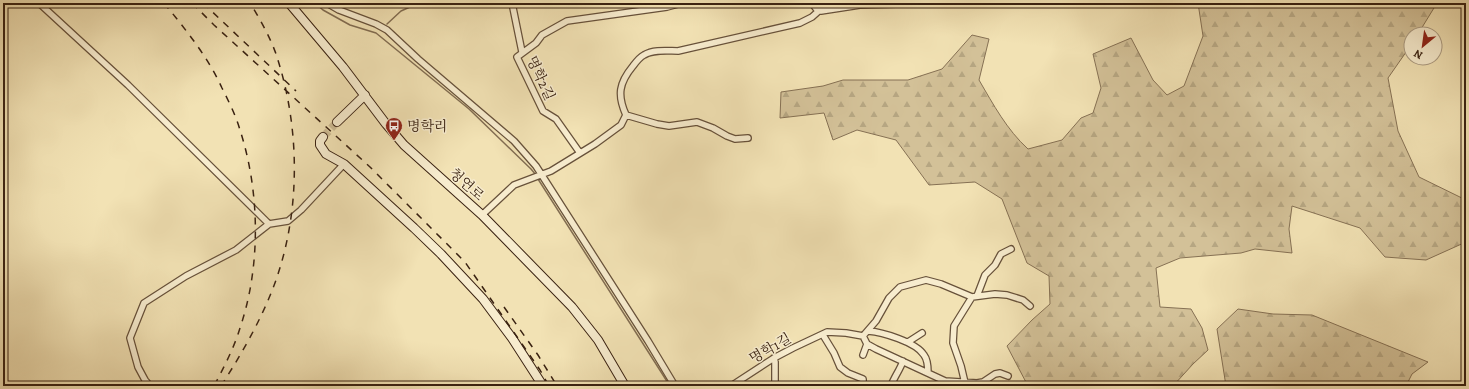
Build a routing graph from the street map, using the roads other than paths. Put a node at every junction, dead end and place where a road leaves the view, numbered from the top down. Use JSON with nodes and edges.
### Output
{"nodes":[{"id":1,"x":39,"y":3,"type":"edge"},
{"id":2,"x":289,"y":3,"type":"edge"},
{"id":3,"x":327,"y":3,"type":"edge"},
{"id":4,"x":512,"y":3,"type":"edge"},
{"id":5,"x":682,"y":3,"type":"edge"},
{"id":6,"x":812,"y":3,"type":"edge"},
{"id":7,"x":839,"y":3,"type":"edge"},
{"id":8,"x":932,"y":3,"type":"edge"},
{"id":9,"x":818,"y":11,"type":"junction"},
{"id":10,"x":522,"y":52,"type":"junction"},
{"id":11,"x":365,"y":95,"type":"junction"},
{"id":12,"x":626,"y":115,"type":"junction"},
{"id":13,"x":337,"y":122,"type":"tunnel mouth"},
{"id":14,"x":323,"y":137,"type":"dead end"},
{"id":15,"x":748,"y":138,"type":"dead end"},
{"id":16,"x":580,"y":153,"type":"junction"},
{"id":17,"x":344,"y":164,"type":"junction"},
{"id":18,"x":539,"y":175,"type":"junction"},
{"id":19,"x":482,"y":215,"type":"junction"},
{"id":20,"x":269,"y":224,"type":"junction"},
{"id":21,"x":1011,"y":249,"type":"dead end"},
{"id":22,"x":975,"y":296,"type":"junction"},
{"id":23,"x":1030,"y":306,"type":"dead end"},
{"id":24,"x":868,"y":331,"type":"junction"},
{"id":25,"x":922,"y":333,"type":"dead end"},
{"id":26,"x":822,"y":335,"type":"junction"},
{"id":27,"x":863,"y":336,"type":"junction"},
{"id":28,"x":908,"y":342,"type":"junction"},
{"id":29,"x":867,"y":344,"type":"junction"},
{"id":30,"x":864,"y":355,"type":"dead end"},
{"id":31,"x":774,"y":358,"type":"junction"},
{"id":32,"x":903,"y":361,"type":"junction"},
{"id":33,"x":928,"y":373,"type":"junction"},
{"id":34,"x":1008,"y":376,"type":"dead end"},
{"id":35,"x":945,"y":384,"type":"edge"},
{"id":36,"x":965,"y":384,"type":"edge"},
{"id":37,"x":981,"y":384,"type":"edge"},
{"id":38,"x":150,"y":386,"type":"edge"},
{"id":39,"x":543,"y":386,"type":"edge"},
{"id":40,"x":625,"y":386,"type":"edge"},
{"id":41,"x":675,"y":386,"type":"edge"},
{"id":42,"x":731,"y":386,"type":"edge"},
{"id":43,"x":775,"y":386,"type":"edge"},
{"id":44,"x":863,"y":386,"type":"edge"},
{"id":45,"x":891,"y":386,"type":"edge"}],
"edges":[{"from":1,"to":20,"type":"street"},
{"from":2,"to":11,"type":"main road","name":"청연로"},
{"from":3,"to":18,"type":"street"},
{"from":4,"to":10,"type":"street"},
{"from":5,"to":10,"type":"street","name":"명학2길"},
{"from":6,"to":9,"type":"street"},
{"from":7,"to":9,"type":"street"},
{"from":8,"to":9,"type":"street"},
{"from":9,"to":12,"type":"street"},
{"from":10,"to":16,"type":"street","name":"명학2길"},
{"from":11,"to":13,"type":"main road"},
{"from":11,"to":19,"type":"main road","name":"청연로"},
{"from":12,"to":15,"type":"street"},
{"from":12,"to":16,"type":"street"},
{"from":14,"to":17,"type":"main road"},
{"from":16,"to":18,"type":"street"},
{"from":17,"to":20,"type":"street"},
{"from":17,"to":39,"type":"main road"},
{"from":18,"to":19,"type":"street"},
{"from":18,"to":41,"type":"street"},
{"from":19,"to":40,"type":"main road","name":"청연로"},
{"from":20,"to":38,"type":"street"},
{"from":21,"to":22,"type":"street"},
{"from":22,"to":23,"type":"street"},
{"from":22,"to":24,"type":"street"},
{"from":22,"to":36,"type":"street"},
{"from":24,"to":27,"type":"street"},
{"from":24,"to":28,"type":"street"},
{"from":25,"to":28,"type":"street"},
{"from":26,"to":27,"type":"street","name":"명학1길"},
{"from":26,"to":31,"type":"street","name":"명학1길"},
{"from":26,"to":44,"type":"street"},
{"from":27,"to":29,"type":"street"},
{"from":28,"to":33,"type":"street"},
{"from":29,"to":30,"type":"street"},
{"from":29,"to":32,"type":"street"},
{"from":31,"to":42,"type":"street","name":"명학1길"},
{"from":31,"to":43,"type":"street"},
{"from":32,"to":33,"type":"street"},
{"from":32,"to":45,"type":"street"},
{"from":33,"to":35,"type":"street"},
{"from":34,"to":37,"type":"street"},
{"from":35,"to":36,"type":"street"},
{"from":36,"to":37,"type":"street"}]}
